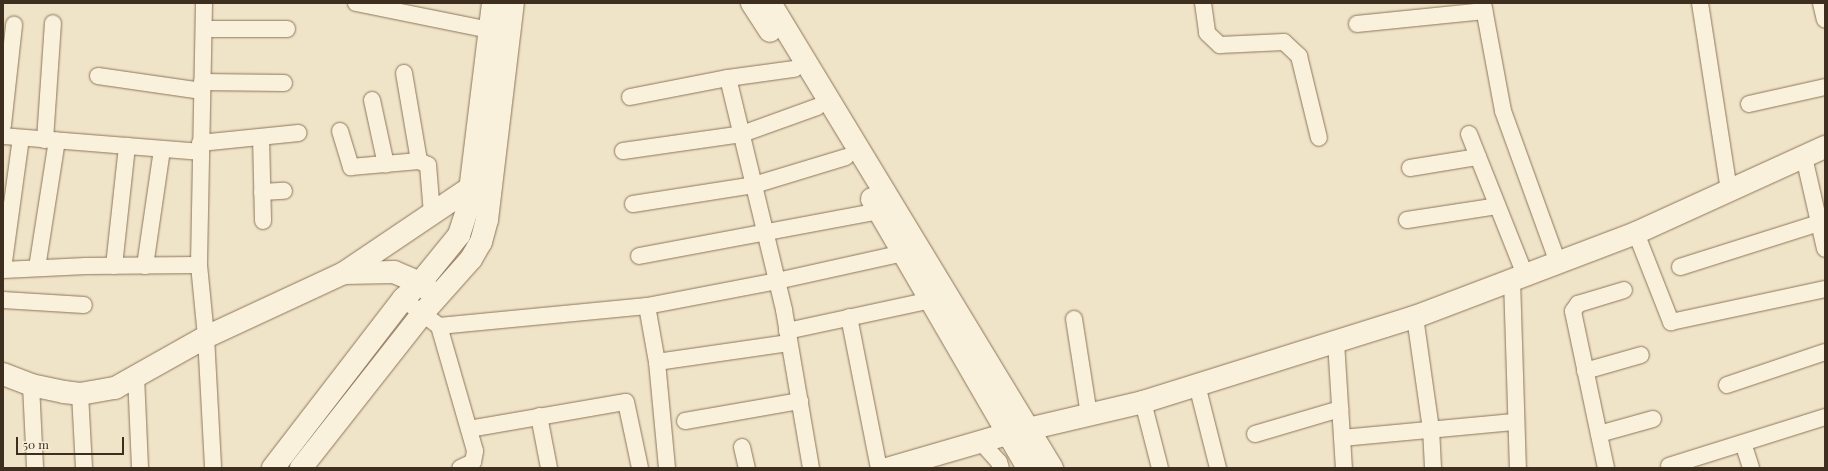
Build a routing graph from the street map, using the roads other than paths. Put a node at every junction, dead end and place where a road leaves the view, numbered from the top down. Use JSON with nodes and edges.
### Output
{"nodes":[{"id":1,"x":204,"y":3,"type":"edge"},
{"id":2,"x":356,"y":3,"type":"edge"},
{"id":3,"x":493,"y":3,"type":"edge"},
{"id":4,"x":513,"y":3,"type":"edge"},
{"id":5,"x":752,"y":3,"type":"edge"},
{"id":6,"x":770,"y":3,"type":"edge"},
{"id":7,"x":1203,"y":3,"type":"edge"},
{"id":8,"x":1700,"y":3,"type":"edge"},
{"id":9,"x":1822,"y":3,"type":"edge"},
{"id":10,"x":1484,"y":7,"type":"edge"},
{"id":11,"x":1825,"y":20,"type":"edge"},
{"id":12,"x":53,"y":23,"type":"dead end"},
{"id":13,"x":1357,"y":24,"type":"dead end"},
{"id":14,"x":14,"y":25,"type":"dead end"},
{"id":15,"x":204,"y":28,"type":"junction"},
{"id":16,"x":287,"y":30,"type":"dead end"},
{"id":17,"x":490,"y":30,"type":"junction"},
{"id":18,"x":794,"y":69,"type":"junction"},
{"id":19,"x":404,"y":73,"type":"dead end"},
{"id":20,"x":98,"y":76,"type":"dead end"},
{"id":21,"x":728,"y":78,"type":"junction"},
{"id":22,"x":284,"y":83,"type":"dead end"},
{"id":23,"x":202,"y":86,"type":"junction"},
{"id":24,"x":1825,"y":87,"type":"edge"},
{"id":25,"x":630,"y":97,"type":"dead end"},
{"id":26,"x":372,"y":100,"type":"dead end"},
{"id":27,"x":1749,"y":104,"type":"dead end"},
{"id":28,"x":817,"y":107,"type":"junction"},
{"id":29,"x":3,"y":125,"type":"edge"},
{"id":30,"x":340,"y":131,"type":"dead end"},
{"id":31,"x":298,"y":134,"type":"dead end"},
{"id":32,"x":742,"y":134,"type":"junction"},
{"id":33,"x":1469,"y":134,"type":"dead end"},
{"id":34,"x":3,"y":136,"type":"edge"},
{"id":35,"x":261,"y":137,"type":"junction"},
{"id":36,"x":21,"y":138,"type":"junction"},
{"id":37,"x":1319,"y":138,"type":"dead end"},
{"id":38,"x":51,"y":140,"type":"junction"},
{"id":39,"x":127,"y":146,"type":"junction"},
{"id":40,"x":1825,"y":147,"type":"edge"},
{"id":41,"x":200,"y":148,"type":"junction"},
{"id":42,"x":162,"y":149,"type":"junction"},
{"id":43,"x":623,"y":151,"type":"dead end"},
{"id":44,"x":846,"y":157,"type":"junction"},
{"id":45,"x":1478,"y":157,"type":"junction"},
{"id":46,"x":1804,"y":157,"type":"junction"},
{"id":47,"x":419,"y":161,"type":"junction"},
{"id":48,"x":386,"y":165,"type":"junction"},
{"id":49,"x":1410,"y":168,"type":"dead end"},
{"id":50,"x":754,"y":185,"type":"junction"},
{"id":51,"x":470,"y":188,"type":"junction"},
{"id":52,"x":1729,"y":190,"type":"junction"},
{"id":53,"x":284,"y":191,"type":"dead end"},
{"id":54,"x":262,"y":192,"type":"junction"},
{"id":55,"x":633,"y":204,"type":"dead end"},
{"id":56,"x":1497,"y":206,"type":"junction"},
{"id":57,"x":879,"y":211,"type":"junction"},
{"id":58,"x":432,"y":214,"type":"junction"},
{"id":59,"x":263,"y":220,"type":"dead end"},
{"id":60,"x":1407,"y":220,"type":"dead end"},
{"id":61,"x":1822,"y":222,"type":"edge"},
{"id":62,"x":765,"y":233,"type":"junction"},
{"id":63,"x":1636,"y":233,"type":"junction"},
{"id":64,"x":1825,"y":249,"type":"edge"},
{"id":65,"x":903,"y":253,"type":"junction"},
{"id":66,"x":639,"y":256,"type":"dead end"},
{"id":67,"x":1558,"y":262,"type":"junction"},
{"id":68,"x":199,"y":265,"type":"junction"},
{"id":69,"x":114,"y":266,"type":"junction"},
{"id":70,"x":145,"y":266,"type":"junction"},
{"id":71,"x":1680,"y":267,"type":"dead end"},
{"id":72,"x":37,"y":268,"type":"junction"},
{"id":73,"x":3,"y":270,"type":"edge"},
{"id":74,"x":344,"y":273,"type":"junction"},
{"id":75,"x":1519,"y":278,"type":"junction"},
{"id":76,"x":777,"y":281,"type":"junction"},
{"id":77,"x":420,"y":283,"type":"junction"},
{"id":78,"x":1825,"y":289,"type":"edge"},
{"id":79,"x":1624,"y":290,"type":"dead end"},
{"id":80,"x":437,"y":296,"type":"junction"},
{"id":81,"x":403,"y":299,"type":"junction"},
{"id":82,"x":3,"y":300,"type":"edge"},
{"id":83,"x":931,"y":300,"type":"junction"},
{"id":84,"x":84,"y":305,"type":"dead end"},
{"id":85,"x":647,"y":306,"type":"junction"},
{"id":86,"x":849,"y":317,"type":"junction"},
{"id":87,"x":1415,"y":317,"type":"junction"},
{"id":88,"x":1074,"y":319,"type":"dead end"},
{"id":89,"x":430,"y":320,"type":"junction"},
{"id":90,"x":206,"y":337,"type":"junction"},
{"id":91,"x":788,"y":337,"type":"junction"},
{"id":92,"x":1336,"y":342,"type":"junction"},
{"id":93,"x":1825,"y":352,"type":"edge"},
{"id":94,"x":1641,"y":356,"type":"dead end"},
{"id":95,"x":657,"y":362,"type":"junction"},
{"id":96,"x":1586,"y":371,"type":"junction"},
{"id":97,"x":3,"y":374,"type":"edge"},
{"id":98,"x":136,"y":376,"type":"junction"},
{"id":99,"x":31,"y":385,"type":"junction"},
{"id":100,"x":1197,"y":385,"type":"junction"},
{"id":101,"x":1727,"y":385,"type":"dead end"},
{"id":102,"x":80,"y":394,"type":"junction"},
{"id":103,"x":800,"y":401,"type":"junction"},
{"id":104,"x":1143,"y":402,"type":"junction"},
{"id":105,"x":1340,"y":409,"type":"junction"},
{"id":106,"x":1089,"y":415,"type":"junction"},
{"id":107,"x":539,"y":416,"type":"junction"},
{"id":108,"x":1825,"y":417,"type":"edge"},
{"id":109,"x":1653,"y":419,"type":"dead end"},
{"id":110,"x":685,"y":421,"type":"dead end"},
{"id":111,"x":1516,"y":422,"type":"junction"},
{"id":112,"x":469,"y":429,"type":"junction"},
{"id":113,"x":1430,"y":429,"type":"junction"},
{"id":114,"x":1031,"y":430,"type":"junction"},
{"id":115,"x":1007,"y":434,"type":"junction"},
{"id":116,"x":1256,"y":434,"type":"dead end"},
{"id":117,"x":1599,"y":434,"type":"junction"},
{"id":118,"x":1342,"y":438,"type":"junction"},
{"id":119,"x":982,"y":442,"type":"junction"},
{"id":120,"x":1743,"y":443,"type":"junction"},
{"id":121,"x":742,"y":447,"type":"dead end"},
{"id":122,"x":1669,"y":466,"type":"dead end"},
{"id":123,"x":1339,"y":467,"type":"edge"},
{"id":124,"x":35,"y":468,"type":"edge"},
{"id":125,"x":84,"y":468,"type":"edge"},
{"id":126,"x":140,"y":468,"type":"edge"},
{"id":127,"x":213,"y":468,"type":"edge"},
{"id":128,"x":273,"y":468,"type":"edge"},
{"id":129,"x":301,"y":468,"type":"edge"},
{"id":130,"x":460,"y":468,"type":"edge"},
{"id":131,"x":549,"y":468,"type":"edge"},
{"id":132,"x":640,"y":468,"type":"edge"},
{"id":133,"x":667,"y":468,"type":"edge"},
{"id":134,"x":747,"y":468,"type":"edge"},
{"id":135,"x":811,"y":468,"type":"edge"},
{"id":136,"x":879,"y":468,"type":"edge"},
{"id":137,"x":890,"y":468,"type":"edge"},
{"id":138,"x":1001,"y":468,"type":"edge"},
{"id":139,"x":1028,"y":468,"type":"edge"},
{"id":140,"x":1052,"y":468,"type":"edge"},
{"id":141,"x":1160,"y":468,"type":"edge"},
{"id":142,"x":1218,"y":468,"type":"edge"},
{"id":143,"x":1433,"y":468,"type":"edge"},
{"id":144,"x":1518,"y":468,"type":"edge"},
{"id":145,"x":1606,"y":468,"type":"edge"},
{"id":146,"x":1751,"y":468,"type":"edge"}],
"edges":[{"from":1,"to":15,"type":"street"},
{"from":2,"to":17,"type":"street"},
{"from":3,"to":17,"type":"street"},
{"from":4,"to":80,"type":"street"},
{"from":5,"to":18,"type":"street"},
{"from":6,"to":114,"type":"street"},
{"from":7,"to":37,"type":"street"},
{"from":8,"to":52,"type":"street"},
{"from":9,"to":11,"type":"street"},
{"from":10,"to":13,"type":"street"},
{"from":10,"to":67,"type":"street"},
{"from":12,"to":38,"type":"street"},
{"from":14,"to":29,"type":"street"},
{"from":15,"to":16,"type":"street"},
{"from":15,"to":23,"type":"street"},
{"from":17,"to":51,"type":"street"},
{"from":18,"to":21,"type":"street"},
{"from":18,"to":28,"type":"street"},
{"from":19,"to":47,"type":"street"},
{"from":20,"to":23,"type":"street"},
{"from":21,"to":25,"type":"street"},
{"from":21,"to":32,"type":"street"},
{"from":22,"to":23,"type":"street"},
{"from":23,"to":41,"type":"street"},
{"from":24,"to":27,"type":"street"},
{"from":26,"to":48,"type":"street"},
{"from":28,"to":32,"type":"street"},
{"from":28,"to":44,"type":"street"},
{"from":30,"to":48,"type":"street"},
{"from":31,"to":35,"type":"street"},
{"from":32,"to":43,"type":"street"},
{"from":32,"to":50,"type":"street"},
{"from":33,"to":45,"type":"street"},
{"from":34,"to":36,"type":"street"},
{"from":35,"to":41,"type":"street"},
{"from":35,"to":54,"type":"street"},
{"from":36,"to":38,"type":"street"},
{"from":36,"to":73,"type":"street"},
{"from":38,"to":39,"type":"street"},
{"from":38,"to":72,"type":"street"},
{"from":39,"to":42,"type":"street"},
{"from":39,"to":69,"type":"street"},
{"from":40,"to":46,"type":"street"},
{"from":41,"to":42,"type":"street"},
{"from":41,"to":68,"type":"street"},
{"from":42,"to":70,"type":"street"},
{"from":44,"to":50,"type":"street"},
{"from":44,"to":57,"type":"street"},
{"from":45,"to":49,"type":"street"},
{"from":45,"to":56,"type":"street"},
{"from":46,"to":52,"type":"street"},
{"from":46,"to":61,"type":"street"},
{"from":47,"to":48,"type":"street"},
{"from":47,"to":58,"type":"street"},
{"from":50,"to":55,"type":"street"},
{"from":50,"to":62,"type":"street"},
{"from":51,"to":58,"type":"street"},
{"from":51,"to":77,"type":"street"},
{"from":52,"to":63,"type":"street"},
{"from":53,"to":54,"type":"street"},
{"from":54,"to":59,"type":"street"},
{"from":56,"to":60,"type":"street"},
{"from":56,"to":75,"type":"street"},
{"from":57,"to":62,"type":"street"},
{"from":57,"to":65,"type":"street"},
{"from":58,"to":74,"type":"street"},
{"from":61,"to":64,"type":"street"},
{"from":61,"to":71,"type":"street"},
{"from":62,"to":66,"type":"street"},
{"from":62,"to":76,"type":"street"},
{"from":63,"to":67,"type":"street"},
{"from":63,"to":78,"type":"street"},
{"from":65,"to":76,"type":"street"},
{"from":65,"to":83,"type":"street"},
{"from":67,"to":75,"type":"street"},
{"from":68,"to":70,"type":"street"},
{"from":68,"to":90,"type":"street"},
{"from":69,"to":70,"type":"street"},
{"from":69,"to":72,"type":"street"},
{"from":72,"to":73,"type":"street"},
{"from":74,"to":77,"type":"street"},
{"from":74,"to":90,"type":"street"},
{"from":75,"to":87,"type":"street"},
{"from":75,"to":111,"type":"street"},
{"from":76,"to":85,"type":"street"},
{"from":76,"to":91,"type":"street"},
{"from":77,"to":80,"type":"street"},
{"from":77,"to":81,"type":"street"},
{"from":79,"to":96,"type":"street"},
{"from":80,"to":89,"type":"street"},
{"from":81,"to":89,"type":"street"},
{"from":81,"to":128,"type":"street"},
{"from":82,"to":84,"type":"street"},
{"from":83,"to":86,"type":"street"},
{"from":83,"to":115,"type":"street"},
{"from":85,"to":89,"type":"street"},
{"from":85,"to":95,"type":"street"},
{"from":86,"to":91,"type":"street"},
{"from":86,"to":136,"type":"street"},
{"from":87,"to":92,"type":"street"},
{"from":87,"to":113,"type":"street"},
{"from":88,"to":106,"type":"street"},
{"from":89,"to":112,"type":"street"},
{"from":89,"to":129,"type":"street"},
{"from":90,"to":98,"type":"street"},
{"from":90,"to":127,"type":"street"},
{"from":91,"to":95,"type":"street"},
{"from":91,"to":103,"type":"street"},
{"from":92,"to":100,"type":"street"},
{"from":92,"to":105,"type":"street"},
{"from":93,"to":101,"type":"street"},
{"from":94,"to":96,"type":"street"},
{"from":95,"to":133,"type":"street"},
{"from":96,"to":117,"type":"street"},
{"from":97,"to":99,"type":"street"},
{"from":98,"to":102,"type":"street"},
{"from":98,"to":126,"type":"street"},
{"from":99,"to":102,"type":"street"},
{"from":99,"to":124,"type":"street"},
{"from":100,"to":104,"type":"street"},
{"from":100,"to":142,"type":"street"},
{"from":102,"to":125,"type":"street"},
{"from":103,"to":110,"type":"street"},
{"from":103,"to":135,"type":"street"},
{"from":104,"to":106,"type":"street"},
{"from":104,"to":141,"type":"street"},
{"from":105,"to":116,"type":"street"},
{"from":105,"to":118,"type":"street"},
{"from":106,"to":114,"type":"street"},
{"from":107,"to":112,"type":"street"},
{"from":107,"to":131,"type":"street"},
{"from":107,"to":132,"type":"street"},
{"from":108,"to":120,"type":"street"},
{"from":109,"to":117,"type":"street"},
{"from":111,"to":113,"type":"street"},
{"from":111,"to":144,"type":"street"},
{"from":112,"to":130,"type":"street"},
{"from":113,"to":118,"type":"street"},
{"from":113,"to":143,"type":"street"},
{"from":114,"to":115,"type":"street"},
{"from":114,"to":140,"type":"street"},
{"from":115,"to":119,"type":"street"},
{"from":115,"to":139,"type":"street"},
{"from":117,"to":145,"type":"street"},
{"from":118,"to":123,"type":"street"},
{"from":119,"to":137,"type":"street"},
{"from":119,"to":138,"type":"street"},
{"from":120,"to":122,"type":"street"},
{"from":120,"to":146,"type":"street"},
{"from":121,"to":134,"type":"street"}]}
